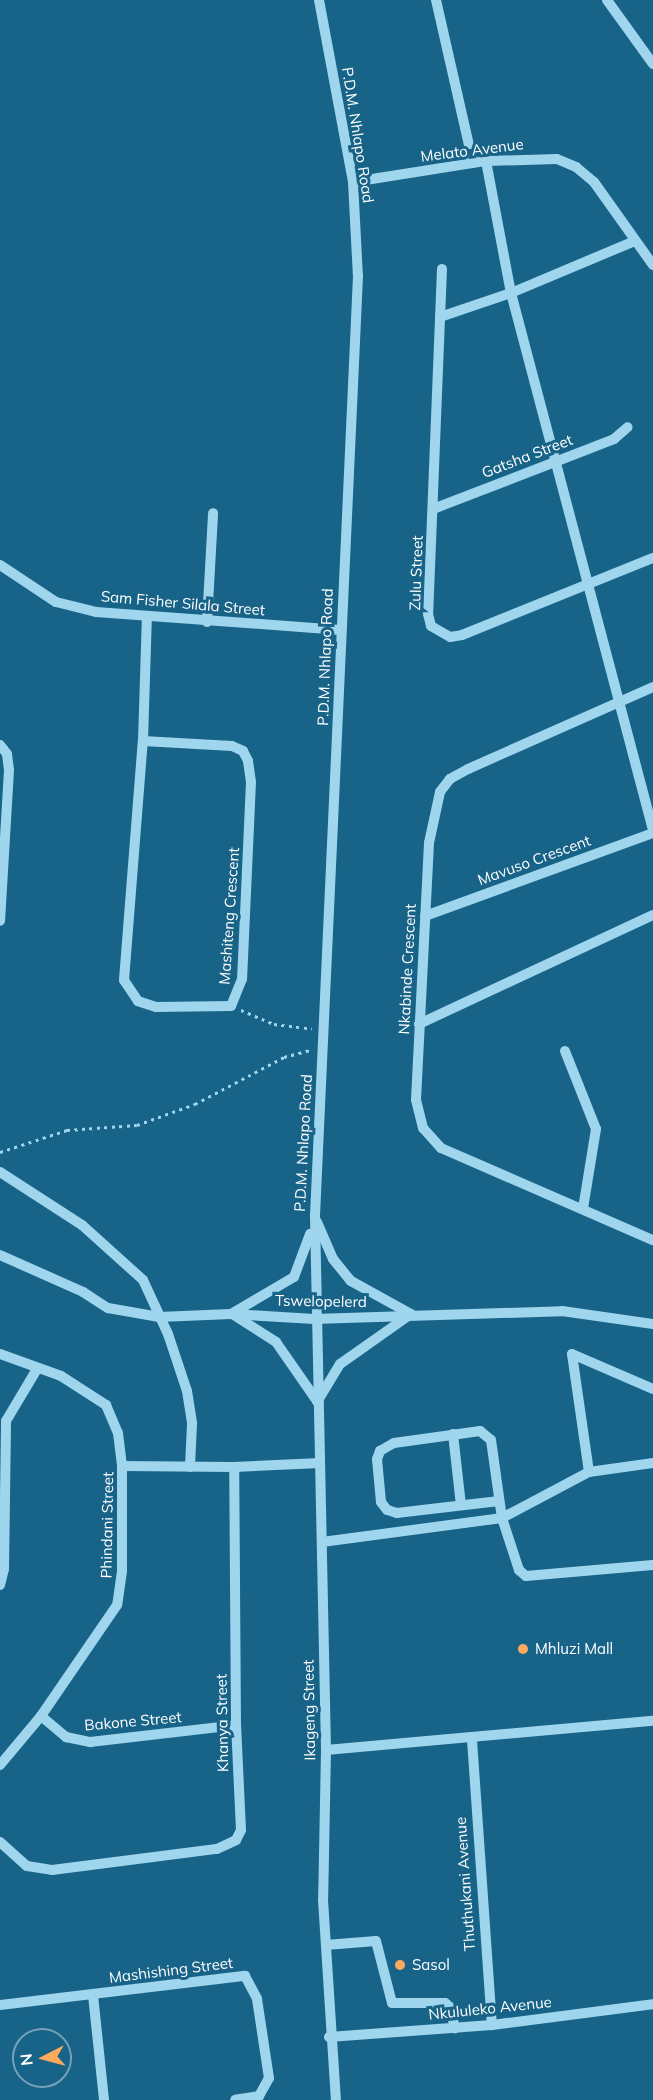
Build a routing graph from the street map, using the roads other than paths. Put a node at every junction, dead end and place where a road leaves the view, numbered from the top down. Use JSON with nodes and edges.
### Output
{"nodes":[{"id":1,"x":319,"y":0,"type":"edge"},
{"id":2,"x":436,"y":0,"type":"edge"},
{"id":3,"x":606,"y":0,"type":"edge"},
{"id":4,"x":653,"y":64,"type":"edge"},
{"id":5,"x":486,"y":161,"type":"junction"},
{"id":6,"x":473,"y":164,"type":"junction"},
{"id":7,"x":353,"y":182,"type":"junction"},
{"id":8,"x":635,"y":241,"type":"junction"},
{"id":9,"x":653,"y":265,"type":"edge"},
{"id":10,"x":442,"y":269,"type":"dead end"},
{"id":11,"x":512,"y":294,"type":"junction"},
{"id":12,"x":440,"y":317,"type":"junction"},
{"id":13,"x":628,"y":427,"type":"dead end"},
{"id":14,"x":557,"y":461,"type":"junction"},
{"id":15,"x":433,"y":509,"type":"junction"},
{"id":16,"x":213,"y":513,"type":"dead end"},
{"id":17,"x":653,"y":558,"type":"edge"},
{"id":18,"x":0,"y":565,"type":"edge"},
{"id":19,"x":586,"y":584,"type":"junction"},
{"id":20,"x":147,"y":617,"type":"junction"},
{"id":21,"x":207,"y":622,"type":"junction"},
{"id":22,"x":340,"y":630,"type":"junction"},
{"id":23,"x":653,"y":687,"type":"edge"},
{"id":24,"x":618,"y":701,"type":"junction"},
{"id":25,"x":143,"y":741,"type":"junction"},
{"id":26,"x":0,"y":744,"type":"edge"},
{"id":27,"x":653,"y":831,"type":"edge"},
{"id":28,"x":653,"y":915,"type":"edge"},
{"id":29,"x":424,"y":916,"type":"junction"},
{"id":30,"x":0,"y":921,"type":"edge"},
{"id":31,"x":419,"y":1024,"type":"junction"},
{"id":32,"x":565,"y":1052,"type":"dead end"},
{"id":33,"x":0,"y":1172,"type":"edge"},
{"id":34,"x":583,"y":1208,"type":"junction"},
{"id":35,"x":315,"y":1216,"type":"junction"},
{"id":36,"x":653,"y":1240,"type":"edge"},
{"id":37,"x":0,"y":1255,"type":"edge"},
{"id":38,"x":231,"y":1314,"type":"junction"},
{"id":39,"x":411,"y":1314,"type":"junction"},
{"id":40,"x":159,"y":1317,"type":"junction"},
{"id":41,"x":314,"y":1319,"type":"junction"},
{"id":42,"x":653,"y":1324,"type":"edge"},
{"id":43,"x":0,"y":1353,"type":"edge"},
{"id":44,"x":37,"y":1369,"type":"junction"},
{"id":45,"x":653,"y":1389,"type":"edge"},
{"id":46,"x":317,"y":1402,"type":"junction"},
{"id":47,"x":453,"y":1434,"type":"junction"},
{"id":48,"x":320,"y":1463,"type":"junction"},
{"id":49,"x":653,"y":1463,"type":"edge"},
{"id":50,"x":122,"y":1466,"type":"junction"},
{"id":51,"x":190,"y":1467,"type":"junction"},
{"id":52,"x":234,"y":1467,"type":"junction"},
{"id":53,"x":589,"y":1472,"type":"junction"},
{"id":54,"x":499,"y":1501,"type":"junction"},
{"id":55,"x":461,"y":1505,"type":"junction"},
{"id":56,"x":501,"y":1518,"type":"junction"},
{"id":57,"x":322,"y":1542,"type":"junction"},
{"id":58,"x":653,"y":1565,"type":"edge"},
{"id":59,"x":0,"y":1585,"type":"edge"},
{"id":60,"x":41,"y":1716,"type":"junction"},
{"id":61,"x":653,"y":1721,"type":"edge"},
{"id":62,"x":236,"y":1725,"type":"junction"},
{"id":63,"x":472,"y":1740,"type":"junction"},
{"id":64,"x":326,"y":1750,"type":"junction"},
{"id":65,"x":0,"y":1765,"type":"edge"},
{"id":66,"x":0,"y":1842,"type":"edge"},
{"id":67,"x":326,"y":1945,"type":"junction"},
{"id":68,"x":93,"y":1995,"type":"junction"},
{"id":69,"x":653,"y":2004,"type":"edge"},
{"id":70,"x":0,"y":2005,"type":"edge"},
{"id":71,"x":492,"y":2025,"type":"junction"},
{"id":72,"x":455,"y":2028,"type":"junction"},
{"id":73,"x":329,"y":2037,"type":"junction"},
{"id":74,"x":104,"y":2100,"type":"edge"},
{"id":75,"x":235,"y":2100,"type":"edge"},
{"id":76,"x":336,"y":2100,"type":"edge"}],
"edges":[{"from":1,"to":7,"type":"street","name":"P.D.M. Nhlapo Road"},
{"from":2,"to":6,"type":"street"},
{"from":3,"to":4,"type":"street"},
{"from":5,"to":6,"type":"street","name":"Melato Avenue"},
{"from":5,"to":8,"type":"street","name":"Melato Avenue"},
{"from":5,"to":11,"type":"street"},
{"from":6,"to":7,"type":"street","name":"Melato Avenue"},
{"from":7,"to":22,"type":"street","name":"P.D.M. Nhlapo Road"},
{"from":8,"to":9,"type":"street","name":"Melato Avenue"},
{"from":8,"to":11,"type":"street"},
{"from":10,"to":12,"type":"street","name":"Zulu Street"},
{"from":11,"to":12,"type":"street"},
{"from":11,"to":14,"type":"street"},
{"from":12,"to":15,"type":"street","name":"Zulu Street"},
{"from":13,"to":14,"type":"street","name":"Gatsha Street"},
{"from":14,"to":15,"type":"street","name":"Gatsha Street"},
{"from":14,"to":19,"type":"street"},
{"from":15,"to":19,"type":"street","name":"Zulu Street"},
{"from":16,"to":21,"type":"street"},
{"from":17,"to":19,"type":"street","name":"Zulu Street"},
{"from":18,"to":20,"type":"street","name":"Sam Fisher Silala Street"},
{"from":19,"to":24,"type":"street"},
{"from":20,"to":21,"type":"street","name":"Sam Fisher Silala Street"},
{"from":20,"to":25,"type":"street","name":"Mashiteng Crescent"},
{"from":21,"to":22,"type":"street","name":"Sam Fisher Silala Street"},
{"from":22,"to":35,"type":"street","name":"P.D.M. Nhlapo Road"},
{"from":23,"to":24,"type":"street","name":"Nkabinde Crescent"},
{"from":24,"to":27,"type":"street"},
{"from":24,"to":29,"type":"street","name":"Nkabinde Crescent"},
{"from":25,"to":25,"type":"street","name":"Mashiteng Crescent"},
{"from":26,"to":30,"type":"street"},
{"from":27,"to":29,"type":"street","name":"Mavuso Crescent"},
{"from":28,"to":31,"type":"street"},
{"from":29,"to":31,"type":"street","name":"Nkabinde Crescent"},
{"from":31,"to":34,"type":"street","name":"Nkabinde Crescent"},
{"from":32,"to":34,"type":"street"},
{"from":33,"to":40,"type":"street"},
{"from":34,"to":36,"type":"street","name":"Nkabinde Crescent"},
{"from":35,"to":38,"type":"street"},
{"from":35,"to":39,"type":"street"},
{"from":35,"to":41,"type":"street","name":"P.D.M. Nhlapo Road"},
{"from":37,"to":40,"type":"street","name":"Tswelopelerd"},
{"from":38,"to":40,"type":"street","name":"Tswelopelerd"},
{"from":38,"to":41,"type":"street","name":"Tswelopelerd"},
{"from":38,"to":46,"type":"street"},
{"from":39,"to":41,"type":"street","name":"Tswelopelerd"},
{"from":39,"to":42,"type":"street","name":"Tswelopelerd"},
{"from":39,"to":46,"type":"street"},
{"from":40,"to":51,"type":"street"},
{"from":41,"to":46,"type":"street","name":"Ikageng Street"},
{"from":43,"to":44,"type":"street","name":"Phindani Street"},
{"from":44,"to":50,"type":"street","name":"Phindani Street"},
{"from":44,"to":59,"type":"street"},
{"from":45,"to":53,"type":"street"},
{"from":46,"to":48,"type":"street","name":"Ikageng Street"},
{"from":47,"to":54,"type":"street"},
{"from":47,"to":55,"type":"street"},
{"from":47,"to":55,"type":"street"},
{"from":48,"to":52,"type":"street"},
{"from":48,"to":57,"type":"street","name":"Ikageng Street"},
{"from":49,"to":53,"type":"street"},
{"from":50,"to":51,"type":"street"},
{"from":50,"to":60,"type":"street","name":"Phindani Street"},
{"from":51,"to":52,"type":"street"},
{"from":52,"to":62,"type":"street","name":"Khanya Street"},
{"from":53,"to":56,"type":"street"},
{"from":54,"to":55,"type":"street"},
{"from":54,"to":56,"type":"street"},
{"from":56,"to":57,"type":"street"},
{"from":56,"to":58,"type":"street"},
{"from":57,"to":64,"type":"street","name":"Ikageng Street"},
{"from":60,"to":62,"type":"street","name":"Bakone Street"},
{"from":60,"to":65,"type":"street","name":"Phindani Street"},
{"from":61,"to":63,"type":"street"},
{"from":62,"to":66,"type":"street","name":"Khanya Street"},
{"from":63,"to":64,"type":"street"},
{"from":63,"to":71,"type":"street","name":"Thuthukani Avenue"},
{"from":64,"to":67,"type":"street","name":"Ikageng Street"},
{"from":67,"to":72,"type":"street"},
{"from":67,"to":73,"type":"street","name":"Ikageng Street"},
{"from":68,"to":70,"type":"street","name":"Mashishing Street"},
{"from":68,"to":74,"type":"street","name":"Mashishing Street"},
{"from":68,"to":75,"type":"street","name":"Mashishing Street"},
{"from":69,"to":71,"type":"street","name":"Nkululeko Avenue"},
{"from":71,"to":72,"type":"street","name":"Nkululeko Avenue"},
{"from":72,"to":73,"type":"street","name":"Nkululeko Avenue"},
{"from":73,"to":76,"type":"street","name":"Ikageng Street"}]}
